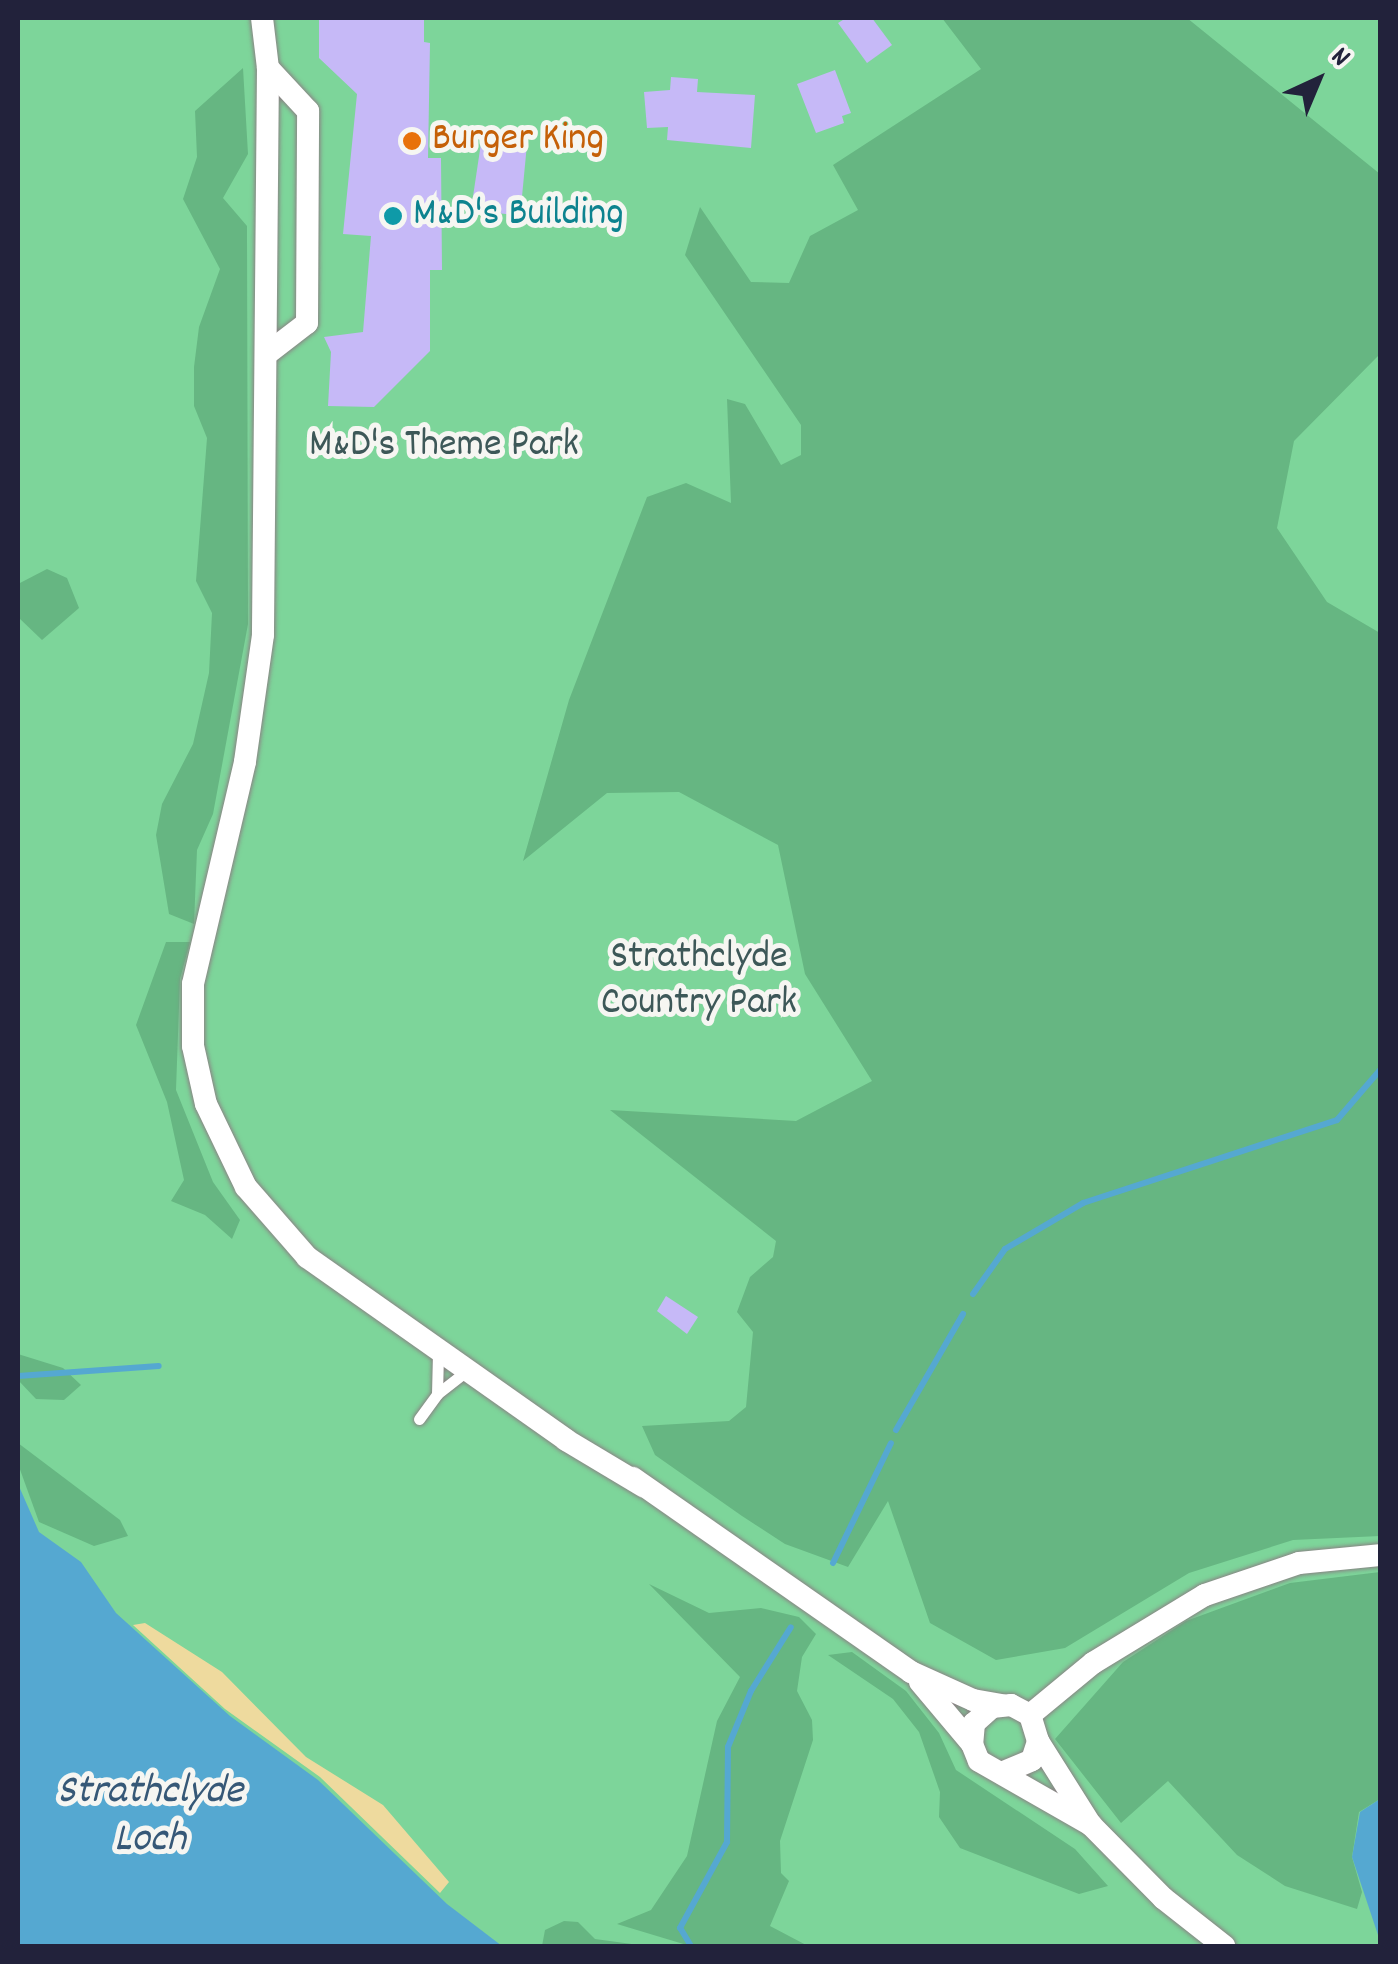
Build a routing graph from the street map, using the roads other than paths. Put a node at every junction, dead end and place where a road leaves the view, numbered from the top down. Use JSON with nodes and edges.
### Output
{"nodes":[{"id":1,"x":262,"y":18,"type":"edge"},
{"id":2,"x":268,"y":68,"type":"junction"},
{"id":3,"x":268,"y":353,"type":"junction"},
{"id":4,"x":280,"y":1227,"type":"junction"},
{"id":5,"x":438,"y":1352,"type":"junction"},
{"id":6,"x":466,"y":1372,"type":"junction"},
{"id":7,"x":437,"y":1394,"type":"junction"},
{"id":8,"x":419,"y":1419,"type":"dead end"},
{"id":9,"x":643,"y":1486,"type":"junction"},
{"id":10,"x":1380,"y":1555,"type":"edge"},
{"id":11,"x":911,"y":1672,"type":"junction"},
{"id":12,"x":1002,"y":1705,"type":"junction"},
{"id":13,"x":1030,"y":1715,"type":"junction"},
{"id":14,"x":1038,"y":1741,"type":"junction"},
{"id":15,"x":972,"y":1744,"type":"junction"},
{"id":16,"x":1004,"y":1772,"type":"junction"},
{"id":17,"x":1090,"y":1825,"type":"junction"},
{"id":18,"x":1224,"y":1946,"type":"edge"}],
"edges":[{"from":1,"to":2,"type":"street"},
{"from":2,"to":3,"type":"street"},
{"from":2,"to":3,"type":"street"},
{"from":3,"to":4,"type":"street"},
{"from":4,"to":5,"type":"street"},
{"from":4,"to":9,"type":"street"},
{"from":5,"to":6,"type":"street"},
{"from":5,"to":7,"type":"lane"},
{"from":6,"to":7,"type":"lane"},
{"from":6,"to":9,"type":"street"},
{"from":7,"to":8,"type":"lane"},
{"from":9,"to":11,"type":"street"},
{"from":10,"to":13,"type":"street"},
{"from":11,"to":12,"type":"street"},
{"from":11,"to":15,"type":"street"},
{"from":12,"to":13,"type":"street"},
{"from":12,"to":15,"type":"street"},
{"from":13,"to":14,"type":"street"},
{"from":14,"to":16,"type":"street"},
{"from":14,"to":17,"type":"street"},
{"from":15,"to":16,"type":"street"},
{"from":16,"to":17,"type":"street"},
{"from":17,"to":18,"type":"street"}]}
